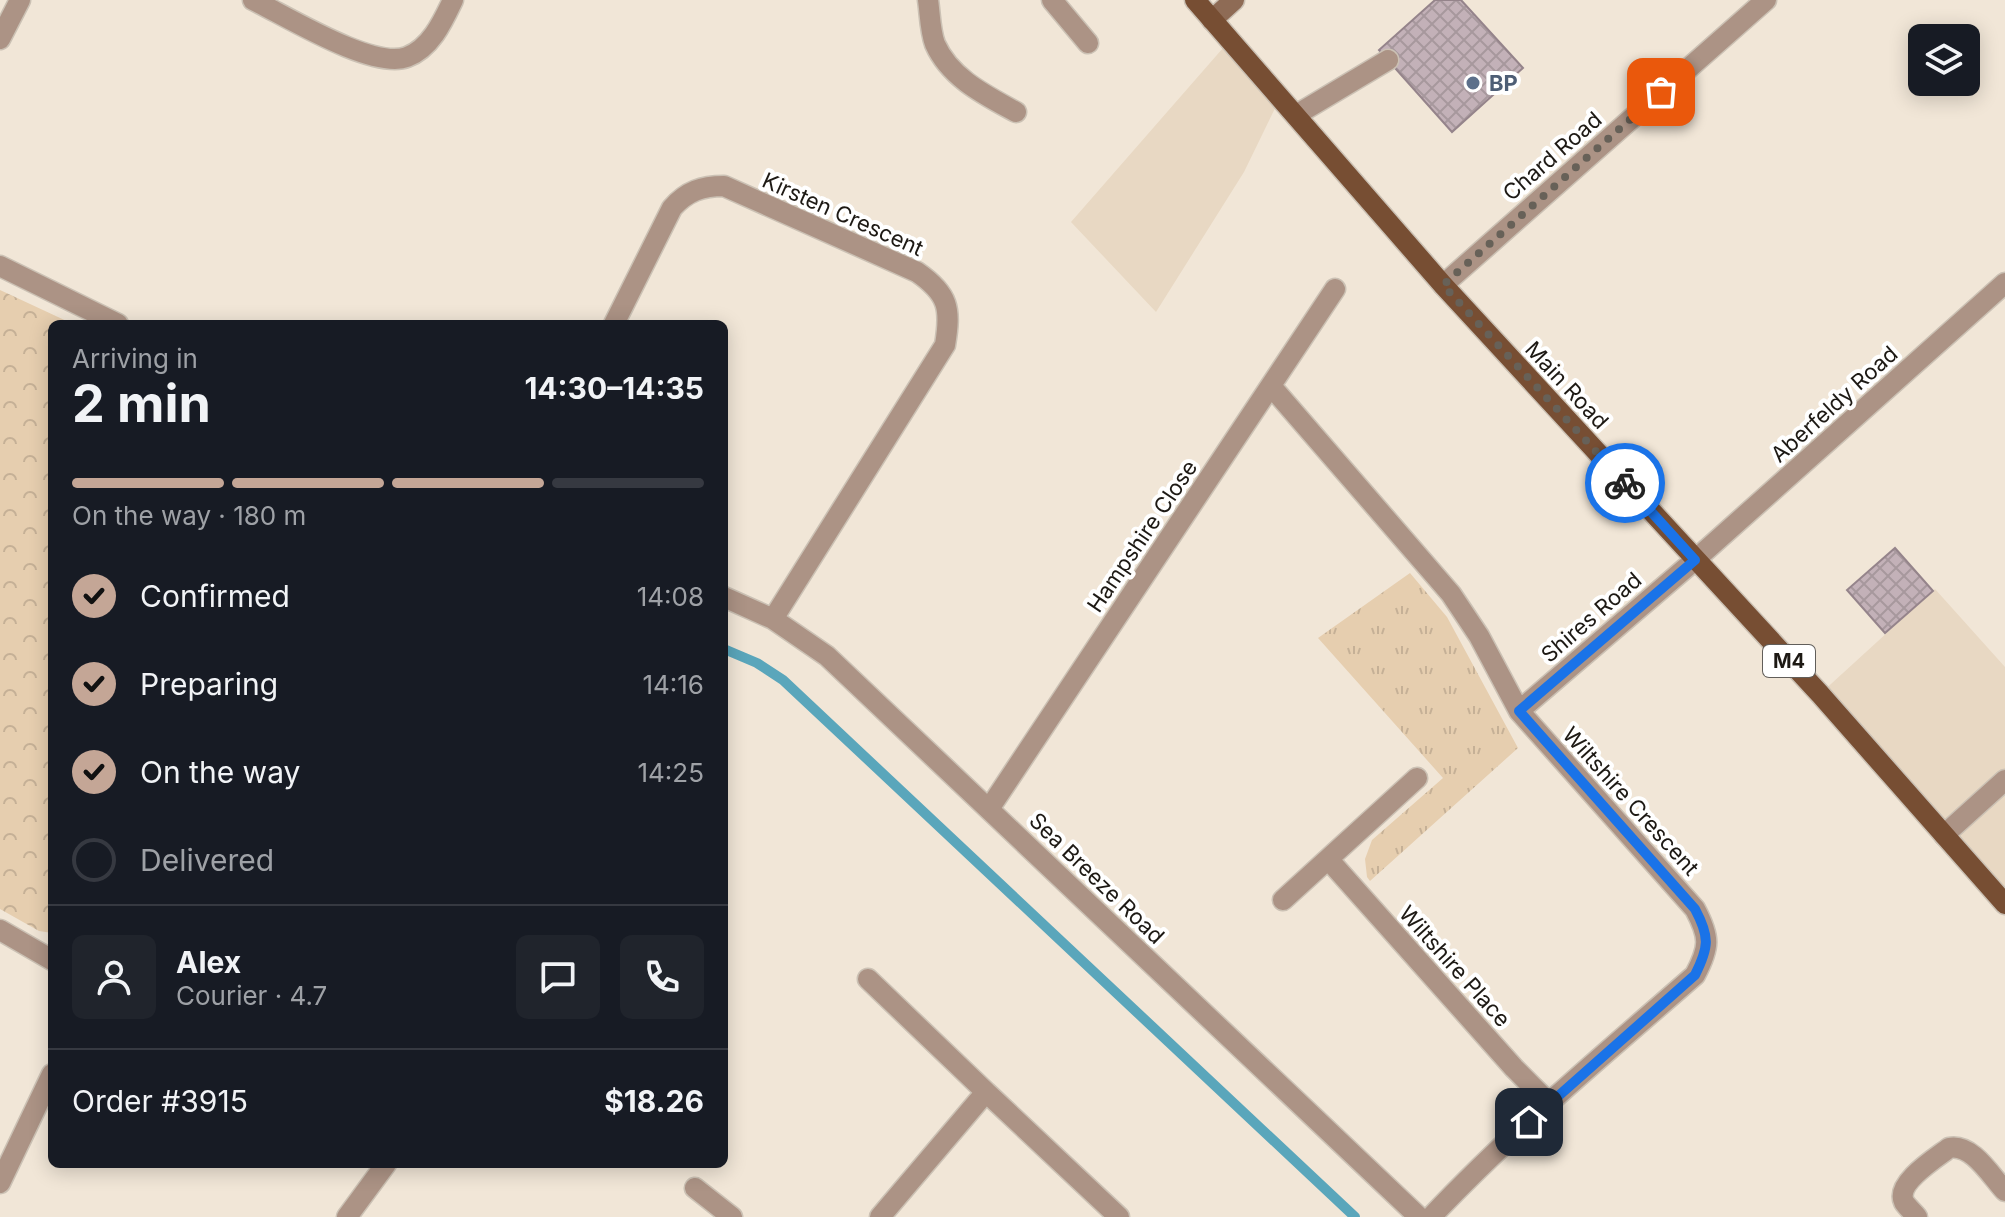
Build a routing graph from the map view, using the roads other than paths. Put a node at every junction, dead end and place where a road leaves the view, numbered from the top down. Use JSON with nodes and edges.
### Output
{"nodes":[{"id":1,"x":20,"y":0,"type":"edge"},
{"id":2,"x":253,"y":0,"type":"edge"},
{"id":3,"x":453,"y":0,"type":"edge"},
{"id":4,"x":928,"y":0,"type":"edge"},
{"id":5,"x":1052,"y":0,"type":"edge"},
{"id":6,"x":1195,"y":0,"type":"edge"},
{"id":7,"x":1234,"y":0,"type":"edge"},
{"id":8,"x":1766,"y":0,"type":"edge"},
{"id":9,"x":1212,"y":20,"type":"junction"},
{"id":10,"x":0,"y":39,"type":"edge"},
{"id":11,"x":1088,"y":43,"type":"dead end"},
{"id":12,"x":1388,"y":60,"type":"dead end"},
{"id":13,"x":1016,"y":112,"type":"dead end"},
{"id":14,"x":1296,"y":115,"type":"junction"},
{"id":15,"x":0,"y":266,"type":"edge"},
{"id":16,"x":2005,"y":283,"type":"edge"},
{"id":17,"x":1443,"y":285,"type":"junction"},
{"id":18,"x":1335,"y":289,"type":"dead end"},
{"id":19,"x":110,"y":320,"type":"edge"},
{"id":20,"x":616,"y":320,"type":"edge"},
{"id":21,"x":1271,"y":386,"type":"junction"},
{"id":22,"x":1695,"y":560,"type":"junction"},
{"id":23,"x":728,"y":599,"type":"edge"},
{"id":24,"x":773,"y":619,"type":"junction"},
{"id":25,"x":1519,"y":711,"type":"junction"},
{"id":26,"x":1417,"y":778,"type":"dead end"},
{"id":27,"x":2005,"y":780,"type":"edge"},
{"id":28,"x":989,"y":809,"type":"junction"},
{"id":29,"x":1944,"y":835,"type":"junction"},
{"id":30,"x":1328,"y":859,"type":"junction"},
{"id":31,"x":1283,"y":900,"type":"dead end"},
{"id":32,"x":2005,"y":904,"type":"edge"},
{"id":33,"x":0,"y":930,"type":"edge"},
{"id":34,"x":48,"y":958,"type":"edge"},
{"id":35,"x":868,"y":979,"type":"dead end"},
{"id":36,"x":48,"y":1082,"type":"edge"},
{"id":37,"x":986,"y":1092,"type":"junction"},
{"id":38,"x":1549,"y":1103,"type":"junction"},
{"id":39,"x":383,"y":1168,"type":"edge"},
{"id":40,"x":0,"y":1183,"type":"edge"},
{"id":41,"x":695,"y":1188,"type":"dead end"},
{"id":42,"x":2005,"y":1191,"type":"edge"},
{"id":43,"x":347,"y":1217,"type":"edge"},
{"id":44,"x":732,"y":1217,"type":"edge"},
{"id":45,"x":880,"y":1217,"type":"edge"},
{"id":46,"x":1119,"y":1217,"type":"edge"},
{"id":47,"x":1419,"y":1217,"type":"edge"},
{"id":48,"x":1431,"y":1217,"type":"edge"},
{"id":49,"x":1917,"y":1217,"type":"edge"}],
"edges":[{"from":1,"to":10,"type":"street"},
{"from":2,"to":3,"type":"street"},
{"from":4,"to":13,"type":"street"},
{"from":5,"to":11,"type":"street"},
{"from":6,"to":9,"type":"main road","name":"Main Road","number":"M4"},
{"from":7,"to":9,"type":"main road"},
{"from":8,"to":17,"type":"street","name":"Chard Road"},
{"from":9,"to":14,"type":"main road","name":"Main Road","number":"M4"},
{"from":12,"to":14,"type":"street"},
{"from":14,"to":17,"type":"main road","name":"Main Road","number":"M4"},
{"from":15,"to":19,"type":"street"},
{"from":16,"to":22,"type":"street","name":"Aberfeldy Road"},
{"from":17,"to":22,"type":"main road","name":"Main Road","number":"M4"},
{"from":18,"to":21,"type":"street","name":"Hampshire Close"},
{"from":20,"to":24,"type":"street","name":"Kirsten Crescent"},
{"from":21,"to":25,"type":"street","name":"Wiltshire Crescent"},
{"from":21,"to":28,"type":"street","name":"Hampshire Close"},
{"from":22,"to":25,"type":"street","name":"Shires Road"},
{"from":22,"to":29,"type":"main road","name":"Main Road","number":"M4"},
{"from":23,"to":24,"type":"street","name":"Sea Breeze Road"},
{"from":24,"to":28,"type":"street","name":"Sea Breeze Road"},
{"from":25,"to":38,"type":"street","name":"Wiltshire Crescent"},
{"from":26,"to":30,"type":"street"},
{"from":27,"to":29,"type":"street"},
{"from":28,"to":47,"type":"street","name":"Sea Breeze Road"},
{"from":29,"to":32,"type":"main road","name":"Main Road","number":"M4"},
{"from":30,"to":31,"type":"street"},
{"from":30,"to":38,"type":"street","name":"Wiltshire Place"},
{"from":33,"to":34,"type":"street"},
{"from":35,"to":37,"type":"street"},
{"from":36,"to":40,"type":"street"},
{"from":37,"to":45,"type":"street"},
{"from":37,"to":46,"type":"street"},
{"from":38,"to":48,"type":"street","name":"Wiltshire Crescent"},
{"from":39,"to":43,"type":"street"},
{"from":41,"to":44,"type":"street"},
{"from":42,"to":49,"type":"street"}]}
